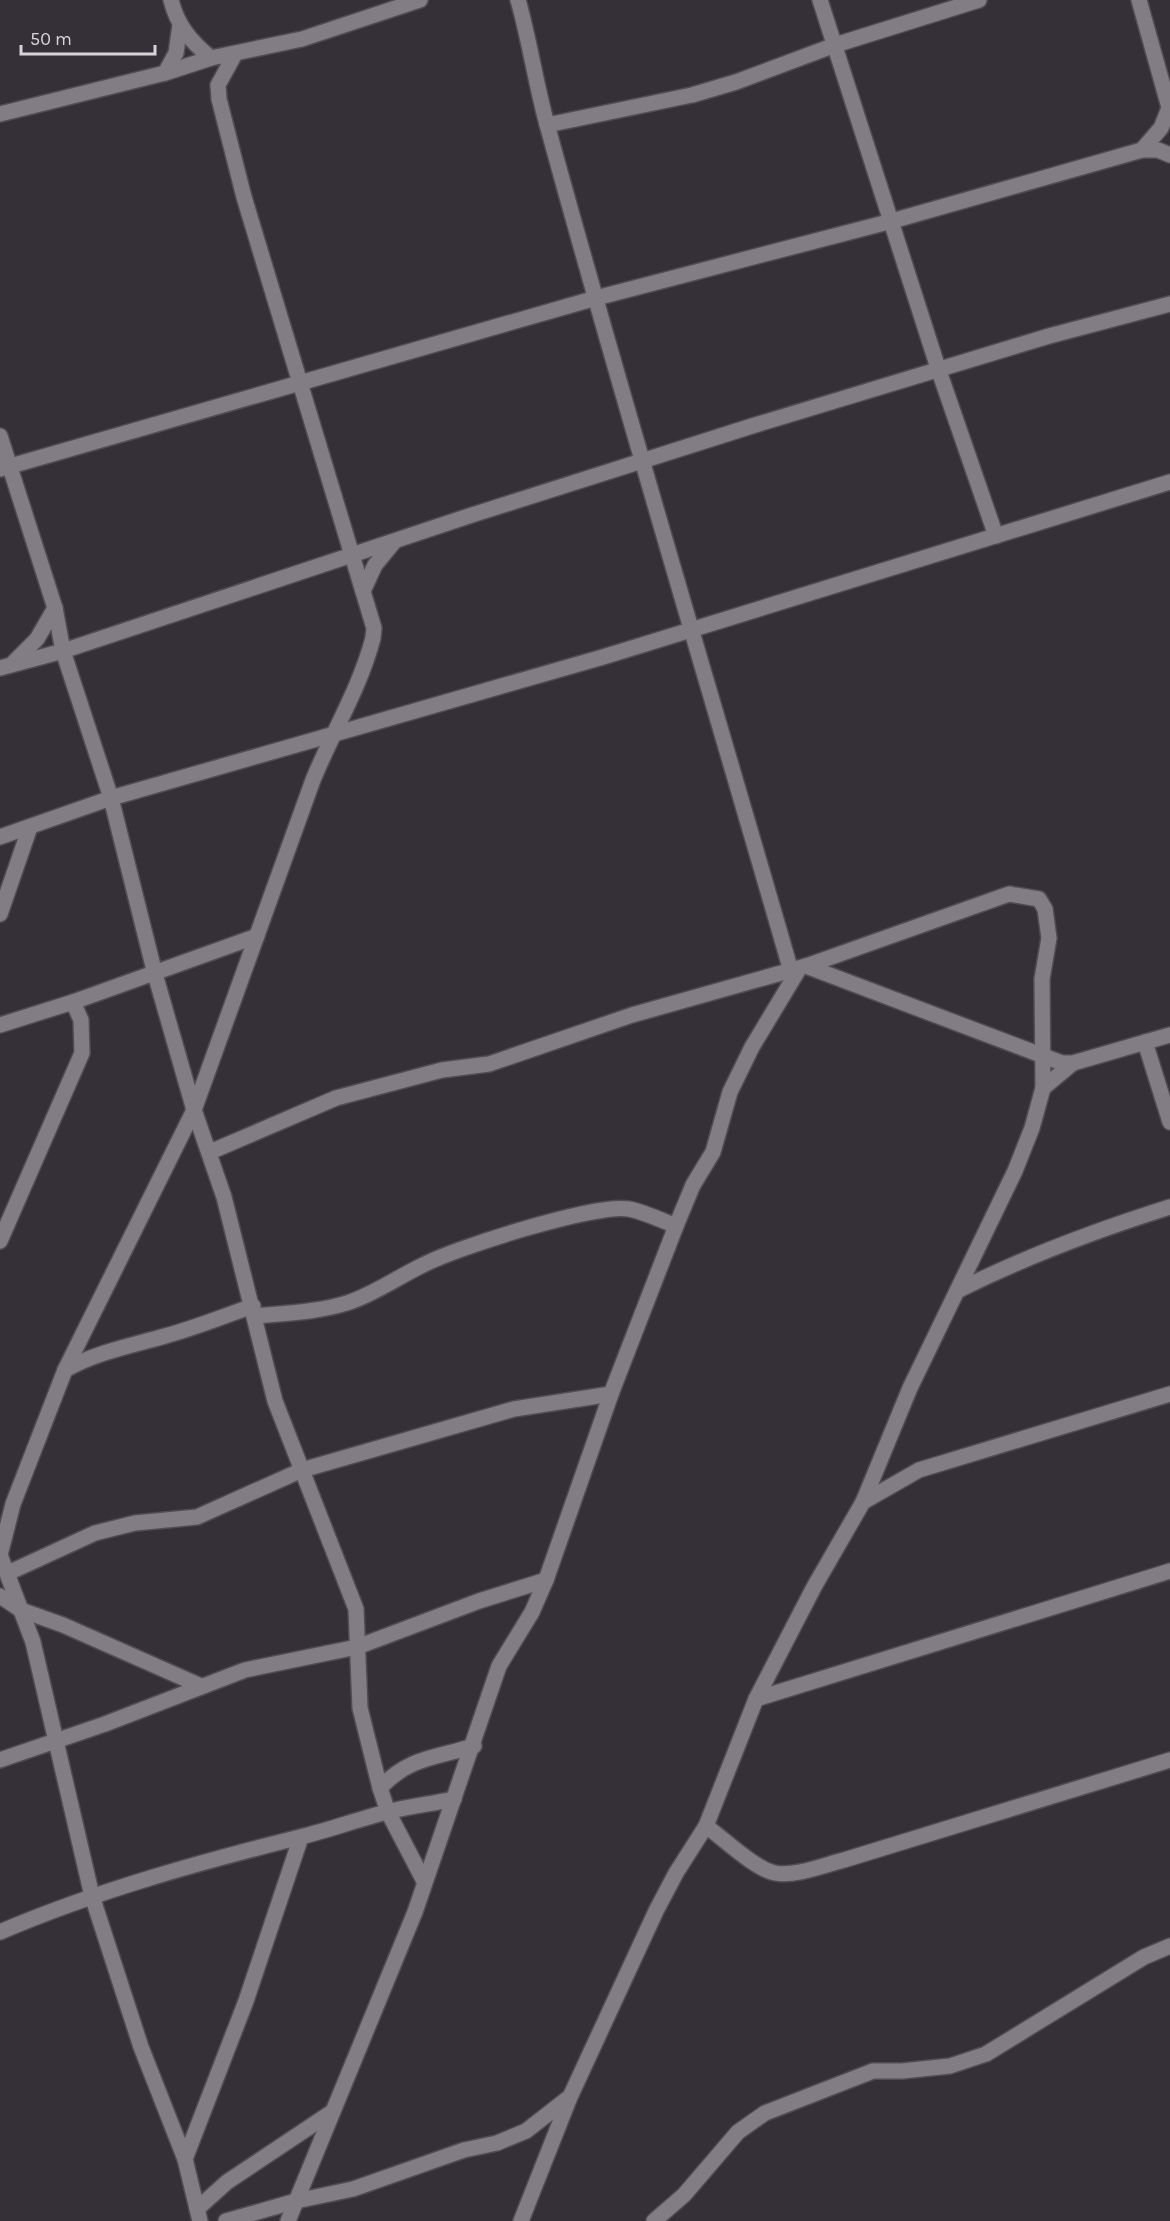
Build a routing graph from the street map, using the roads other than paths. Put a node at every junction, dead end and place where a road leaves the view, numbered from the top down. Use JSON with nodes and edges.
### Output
{"nodes":[{"id":1,"x":171,"y":0,"type":"edge"},
{"id":2,"x":420,"y":0,"type":"edge"},
{"id":3,"x":518,"y":0,"type":"edge"},
{"id":4,"x":820,"y":0,"type":"edge"},
{"id":5,"x":979,"y":0,"type":"edge"},
{"id":6,"x":1139,"y":0,"type":"edge"},
{"id":7,"x":180,"y":25,"type":"junction"},
{"id":8,"x":836,"y":45,"type":"junction"},
{"id":9,"x":235,"y":54,"type":"junction"},
{"id":10,"x":211,"y":58,"type":"junction"},
{"id":11,"x":165,"y":73,"type":"junction"},
{"id":12,"x":1170,"y":110,"type":"edge"},
{"id":13,"x":0,"y":114,"type":"edge"},
{"id":14,"x":547,"y":125,"type":"junction"},
{"id":15,"x":1142,"y":150,"type":"junction"},
{"id":16,"x":1170,"y":155,"type":"edge"},
{"id":17,"x":891,"y":221,"type":"junction"},
{"id":18,"x":596,"y":298,"type":"junction"},
{"id":19,"x":1170,"y":304,"type":"edge"},
{"id":20,"x":939,"y":371,"type":"junction"},
{"id":21,"x":301,"y":383,"type":"junction"},
{"id":22,"x":0,"y":436,"type":"edge"},
{"id":23,"x":643,"y":461,"type":"junction"},
{"id":24,"x":4,"y":467,"type":"edge"},
{"id":25,"x":1170,"y":482,"type":"edge"},
{"id":26,"x":996,"y":536,"type":"junction"},
{"id":27,"x":396,"y":540,"type":"junction"},
{"id":28,"x":353,"y":554,"type":"junction"},
{"id":29,"x":363,"y":591,"type":"junction"},
{"id":30,"x":55,"y":608,"type":"junction"},
{"id":31,"x":692,"y":629,"type":"junction"},
{"id":32,"x":63,"y":651,"type":"junction"},
{"id":33,"x":5,"y":667,"type":"edge"},
{"id":34,"x":337,"y":732,"type":"junction"},
{"id":35,"x":111,"y":798,"type":"junction"},
{"id":36,"x":30,"y":827,"type":"junction"},
{"id":37,"x":0,"y":837,"type":"edge"},
{"id":38,"x":0,"y":914,"type":"edge"},
{"id":39,"x":257,"y":936,"type":"junction"},
{"id":40,"x":799,"y":969,"type":"junction"},
{"id":41,"x":155,"y":974,"type":"junction"},
{"id":42,"x":74,"y":1002,"type":"junction"},
{"id":43,"x":0,"y":1025,"type":"edge"},
{"id":44,"x":1170,"y":1035,"type":"edge"},
{"id":45,"x":1145,"y":1042,"type":"junction"},
{"id":46,"x":1041,"y":1056,"type":"junction"},
{"id":47,"x":1073,"y":1063,"type":"junction"},
{"id":48,"x":1043,"y":1088,"type":"junction"},
{"id":49,"x":194,"y":1110,"type":"junction"},
{"id":50,"x":1170,"y":1122,"type":"edge"},
{"id":51,"x":210,"y":1152,"type":"junction"},
{"id":52,"x":1170,"y":1207,"type":"edge"},
{"id":53,"x":676,"y":1226,"type":"junction"},
{"id":54,"x":0,"y":1240,"type":"edge"},
{"id":55,"x":958,"y":1290,"type":"junction"},
{"id":56,"x":254,"y":1311,"type":"junction"},
{"id":57,"x":65,"y":1370,"type":"junction"},
{"id":58,"x":611,"y":1394,"type":"junction"},
{"id":59,"x":1170,"y":1394,"type":"edge"},
{"id":60,"x":302,"y":1470,"type":"junction"},
{"id":61,"x":863,"y":1502,"type":"junction"},
{"id":62,"x":1170,"y":1571,"type":"edge"},
{"id":63,"x":8,"y":1573,"type":"junction"},
{"id":64,"x":546,"y":1580,"type":"junction"},
{"id":65,"x":0,"y":1596,"type":"edge"},
{"id":66,"x":21,"y":1610,"type":"junction"},
{"id":67,"x":357,"y":1647,"type":"junction"},
{"id":68,"x":201,"y":1686,"type":"junction"},
{"id":69,"x":756,"y":1700,"type":"junction"},
{"id":70,"x":58,"y":1742,"type":"junction"},
{"id":71,"x":474,"y":1746,"type":"junction"},
{"id":72,"x":0,"y":1760,"type":"edge"},
{"id":73,"x":1170,"y":1760,"type":"edge"},
{"id":74,"x":380,"y":1788,"type":"junction"},
{"id":75,"x":454,"y":1800,"type":"junction"},
{"id":76,"x":388,"y":1812,"type":"junction"},
{"id":77,"x":706,"y":1826,"type":"junction"},
{"id":78,"x":301,"y":1837,"type":"junction"},
{"id":79,"x":424,"y":1881,"type":"junction"},
{"id":80,"x":92,"y":1896,"type":"junction"},
{"id":81,"x":0,"y":1932,"type":"edge"},
{"id":82,"x":1170,"y":1946,"type":"edge"},
{"id":83,"x":570,"y":2097,"type":"junction"},
{"id":84,"x":332,"y":2112,"type":"junction"},
{"id":85,"x":185,"y":2159,"type":"junction"},
{"id":86,"x":296,"y":2201,"type":"junction"},
{"id":87,"x":198,"y":2215,"type":"edge"},
{"id":88,"x":226,"y":2221,"type":"edge"},
{"id":89,"x":288,"y":2221,"type":"edge"},
{"id":90,"x":521,"y":2221,"type":"edge"},
{"id":91,"x":654,"y":2221,"type":"edge"}],
"edges":[{"from":1,"to":7,"type":"street"},
{"from":2,"to":9,"type":"street"},
{"from":3,"to":14,"type":"street"},
{"from":4,"to":8,"type":"street"},
{"from":5,"to":8,"type":"street"},
{"from":6,"to":12,"type":"street"},
{"from":7,"to":10,"type":"street"},
{"from":7,"to":11,"type":"street"},
{"from":8,"to":14,"type":"street"},
{"from":8,"to":17,"type":"street"},
{"from":9,"to":10,"type":"street"},
{"from":9,"to":21,"type":"street"},
{"from":10,"to":11,"type":"street"},
{"from":11,"to":13,"type":"street"},
{"from":12,"to":15,"type":"street"},
{"from":14,"to":18,"type":"street"},
{"from":15,"to":16,"type":"street"},
{"from":15,"to":17,"type":"street"},
{"from":17,"to":18,"type":"street"},
{"from":17,"to":20,"type":"street"},
{"from":18,"to":21,"type":"street"},
{"from":18,"to":23,"type":"street"},
{"from":19,"to":20,"type":"street"},
{"from":20,"to":23,"type":"street"},
{"from":20,"to":26,"type":"street"},
{"from":21,"to":24,"type":"street"},
{"from":21,"to":28,"type":"street"},
{"from":22,"to":24,"type":"street"},
{"from":23,"to":27,"type":"street"},
{"from":23,"to":31,"type":"street"},
{"from":24,"to":30,"type":"street"},
{"from":25,"to":26,"type":"street"},
{"from":26,"to":31,"type":"street"},
{"from":27,"to":28,"type":"street"},
{"from":27,"to":29,"type":"street"},
{"from":28,"to":29,"type":"street"},
{"from":28,"to":32,"type":"street"},
{"from":29,"to":34,"type":"street"},
{"from":30,"to":32,"type":"street"},
{"from":30,"to":33,"type":"street"},
{"from":31,"to":34,"type":"street"},
{"from":31,"to":40,"type":"street"},
{"from":32,"to":33,"type":"street"},
{"from":32,"to":35,"type":"street"},
{"from":34,"to":35,"type":"street"},
{"from":34,"to":39,"type":"street"},
{"from":35,"to":36,"type":"street"},
{"from":35,"to":41,"type":"street"},
{"from":36,"to":37,"type":"street"},
{"from":36,"to":38,"type":"street"},
{"from":39,"to":41,"type":"street"},
{"from":39,"to":49,"type":"street"},
{"from":40,"to":46,"type":"street"},
{"from":40,"to":46,"type":"street"},
{"from":40,"to":51,"type":"street"},
{"from":40,"to":53,"type":"street"},
{"from":41,"to":42,"type":"street"},
{"from":41,"to":49,"type":"street"},
{"from":42,"to":43,"type":"street"},
{"from":42,"to":54,"type":"street"},
{"from":44,"to":45,"type":"street"},
{"from":45,"to":47,"type":"street"},
{"from":45,"to":50,"type":"street"},
{"from":46,"to":47,"type":"street"},
{"from":46,"to":48,"type":"street"},
{"from":47,"to":48,"type":"street"},
{"from":48,"to":55,"type":"street"},
{"from":49,"to":51,"type":"street"},
{"from":49,"to":57,"type":"street"},
{"from":51,"to":56,"type":"street"},
{"from":52,"to":55,"type":"street"},
{"from":53,"to":56,"type":"street"},
{"from":53,"to":58,"type":"street"},
{"from":55,"to":61,"type":"street"},
{"from":56,"to":57,"type":"street"},
{"from":56,"to":60,"type":"street"},
{"from":57,"to":63,"type":"street"},
{"from":58,"to":60,"type":"street"},
{"from":58,"to":64,"type":"street"},
{"from":59,"to":61,"type":"street"},
{"from":60,"to":63,"type":"street"},
{"from":60,"to":67,"type":"street"},
{"from":61,"to":69,"type":"street"},
{"from":62,"to":69,"type":"street"},
{"from":63,"to":66,"type":"street"},
{"from":64,"to":67,"type":"street"},
{"from":64,"to":71,"type":"street"},
{"from":65,"to":66,"type":"street"},
{"from":66,"to":68,"type":"street"},
{"from":66,"to":70,"type":"street"},
{"from":67,"to":68,"type":"street"},
{"from":67,"to":74,"type":"street"},
{"from":68,"to":70,"type":"street"},
{"from":69,"to":77,"type":"street"},
{"from":70,"to":72,"type":"street"},
{"from":70,"to":80,"type":"street"},
{"from":71,"to":74,"type":"street"},
{"from":71,"to":75,"type":"street"},
{"from":73,"to":77,"type":"street"},
{"from":74,"to":76,"type":"street"},
{"from":75,"to":76,"type":"street"},
{"from":75,"to":79,"type":"street"},
{"from":76,"to":78,"type":"street"},
{"from":76,"to":79,"type":"street"},
{"from":77,"to":83,"type":"street"},
{"from":78,"to":80,"type":"street"},
{"from":78,"to":85,"type":"street"},
{"from":79,"to":84,"type":"street"},
{"from":80,"to":81,"type":"street"},
{"from":80,"to":85,"type":"street"},
{"from":82,"to":91,"type":"street"},
{"from":83,"to":86,"type":"street"},
{"from":83,"to":90,"type":"street"},
{"from":84,"to":86,"type":"street"},
{"from":84,"to":87,"type":"street"},
{"from":85,"to":87,"type":"street"},
{"from":86,"to":88,"type":"street"},
{"from":86,"to":89,"type":"street"}]}
